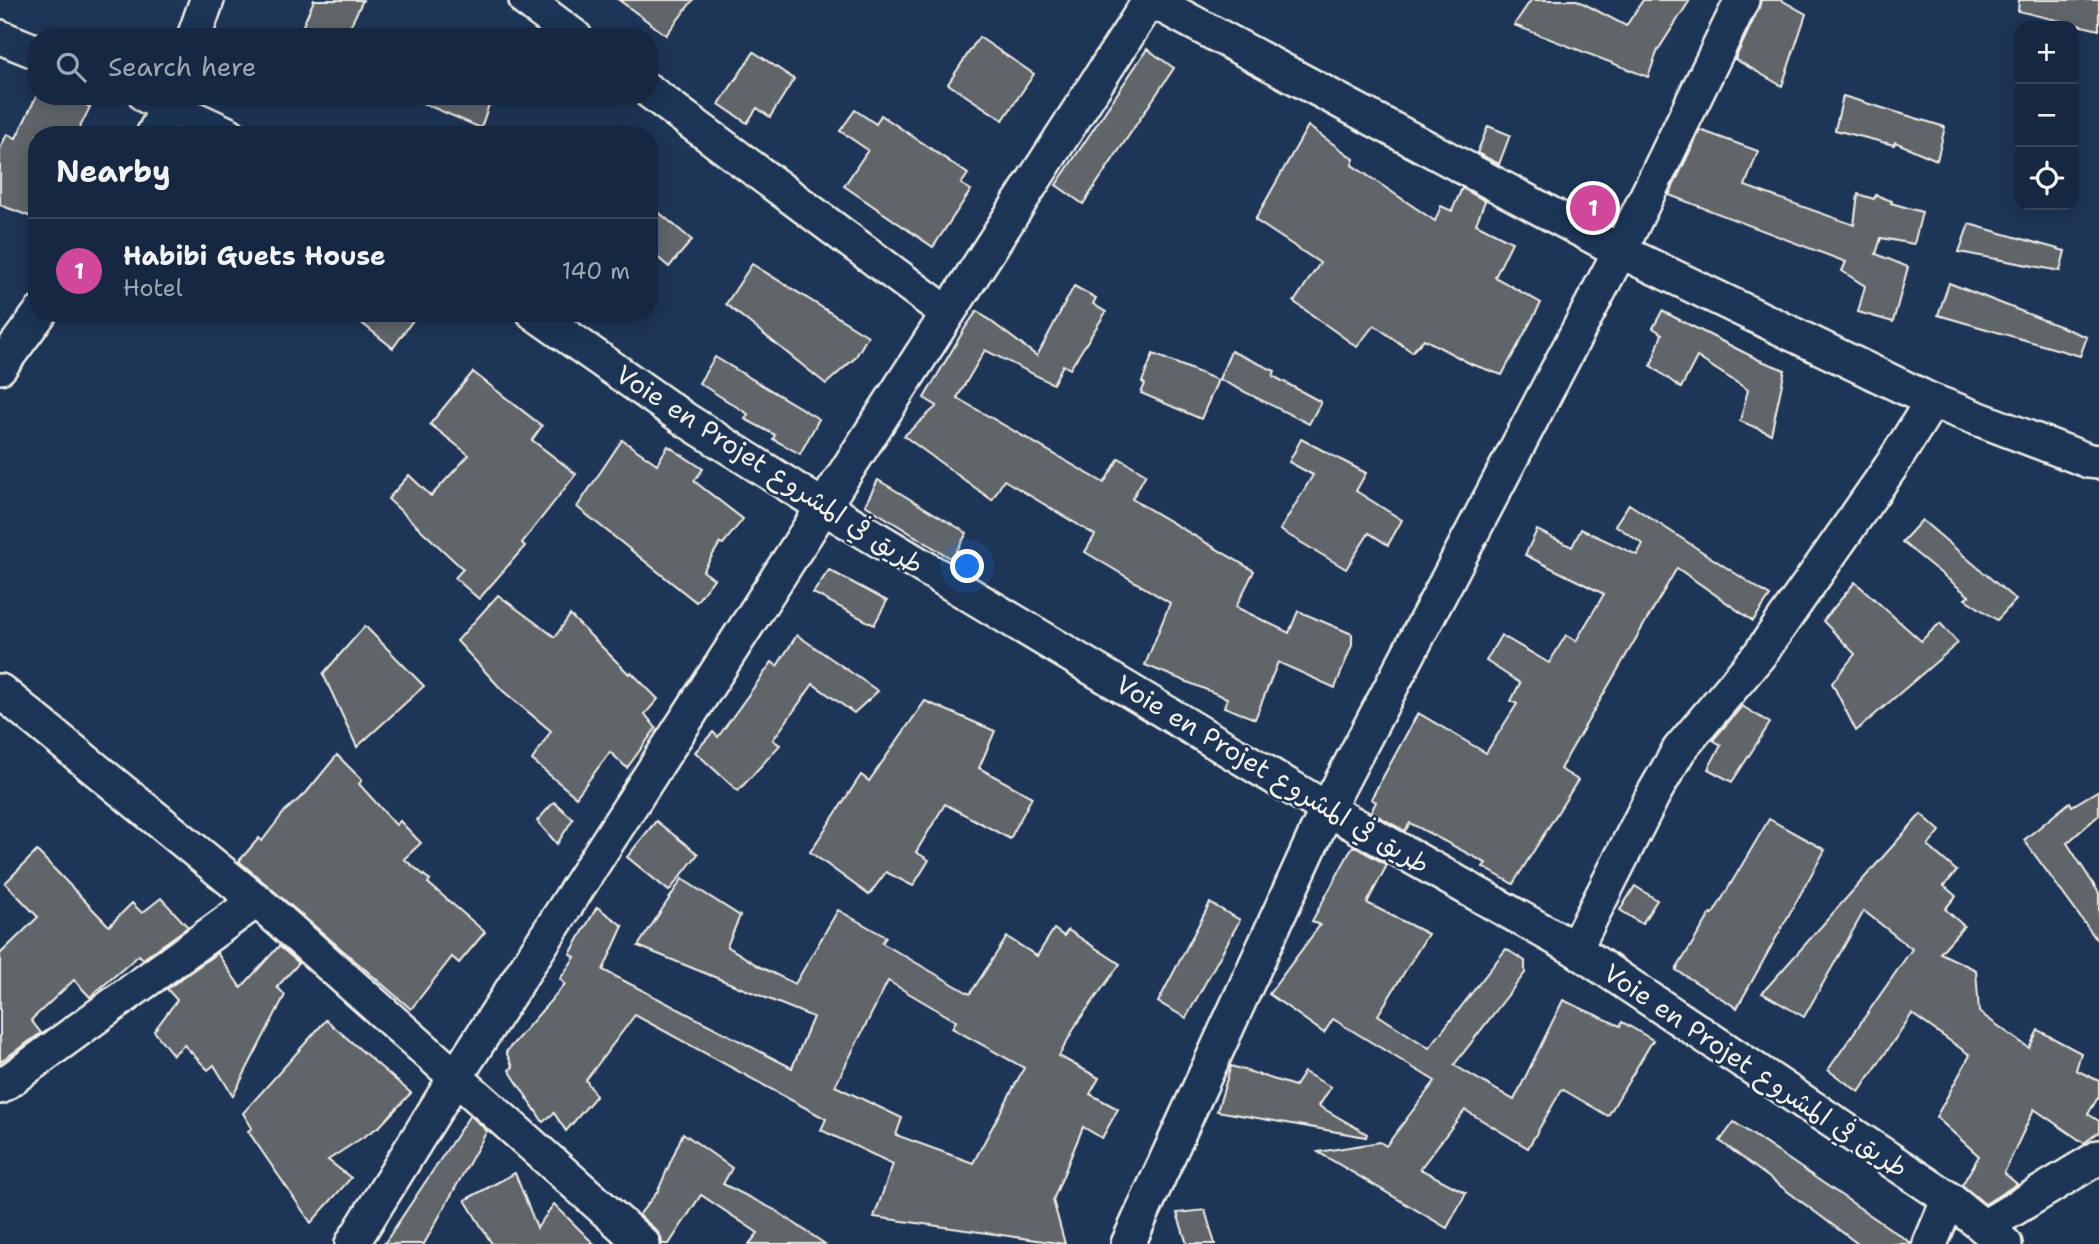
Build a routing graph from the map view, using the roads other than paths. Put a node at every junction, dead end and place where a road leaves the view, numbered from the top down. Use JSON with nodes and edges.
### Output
{"nodes":[{"id":1,"x":207,"y":0,"type":"edge"},
{"id":2,"x":526,"y":0,"type":"edge"},
{"id":3,"x":1150,"y":0,"type":"edge"},
{"id":4,"x":1742,"y":0,"type":"edge"},
{"id":5,"x":197,"y":28,"type":"edge"},
{"id":6,"x":563,"y":28,"type":"edge"},
{"id":7,"x":0,"y":37,"type":"edge"},
{"id":8,"x":28,"y":48,"type":"edge"},
{"id":9,"x":658,"y":99,"type":"edge"},
{"id":10,"x":161,"y":105,"type":"edge"},
{"id":11,"x":174,"y":105,"type":"edge"},
{"id":12,"x":156,"y":126,"type":"edge"},
{"id":13,"x":213,"y":126,"type":"edge"},
{"id":14,"x":1620,"y":251,"type":"junction"},
{"id":15,"x":947,"y":313,"type":"junction"},
{"id":16,"x":33,"y":322,"type":"edge"},
{"id":17,"x":547,"y":322,"type":"edge"},
{"id":18,"x":0,"y":367,"type":"edge"},
{"id":19,"x":1932,"y":401,"type":"junction"},
{"id":20,"x":2099,"y":462,"type":"edge"},
{"id":21,"x":822,"y":506,"type":"junction"},
{"id":22,"x":0,"y":691,"type":"edge"},
{"id":23,"x":1327,"y":808,"type":"junction"},
{"id":24,"x":257,"y":901,"type":"junction"},
{"id":25,"x":1575,"y":949,"type":"junction"},
{"id":26,"x":457,"y":1076,"type":"junction"},
{"id":27,"x":0,"y":1087,"type":"edge"},
{"id":28,"x":2099,"y":1157,"type":"edge"},
{"id":29,"x":1949,"y":1199,"type":"junction"},
{"id":30,"x":1994,"y":1235,"type":"edge"},
{"id":31,"x":352,"y":1244,"type":"edge"},
{"id":32,"x":643,"y":1244,"type":"edge"},
{"id":33,"x":1128,"y":1244,"type":"edge"},
{"id":34,"x":1930,"y":1244,"type":"edge"}],
"edges":[{"from":1,"to":5,"type":"street"},
{"from":2,"to":6,"type":"street"},
{"from":3,"to":14,"type":"street"},
{"from":3,"to":15,"type":"street"},
{"from":4,"to":14,"type":"street"},
{"from":7,"to":8,"type":"street"},
{"from":9,"to":15,"type":"street"},
{"from":10,"to":12,"type":"street"},
{"from":11,"to":13,"type":"street"},
{"from":14,"to":19,"type":"street"},
{"from":14,"to":23,"type":"street"},
{"from":15,"to":21,"type":"street"},
{"from":16,"to":18,"type":"street"},
{"from":17,"to":21,"type":"street","name":"Voie en Projet طريق في المشروع"},
{"from":19,"to":20,"type":"street"},
{"from":19,"to":25,"type":"street"},
{"from":21,"to":23,"type":"street","name":"Voie en Projet طريق في المشروع"},
{"from":21,"to":26,"type":"street"},
{"from":22,"to":24,"type":"street"},
{"from":23,"to":25,"type":"street","name":"Voie en Projet طريق في المشروع"},
{"from":23,"to":33,"type":"street"},
{"from":24,"to":26,"type":"street"},
{"from":24,"to":27,"type":"street"},
{"from":25,"to":29,"type":"street","name":"Voie en Projet طريق في المشروع"},
{"from":26,"to":31,"type":"street"},
{"from":26,"to":32,"type":"street"},
{"from":28,"to":30,"type":"street"},
{"from":29,"to":30,"type":"street","name":"Voie en Projet طريق في المشروع"},
{"from":29,"to":34,"type":"street"}]}
